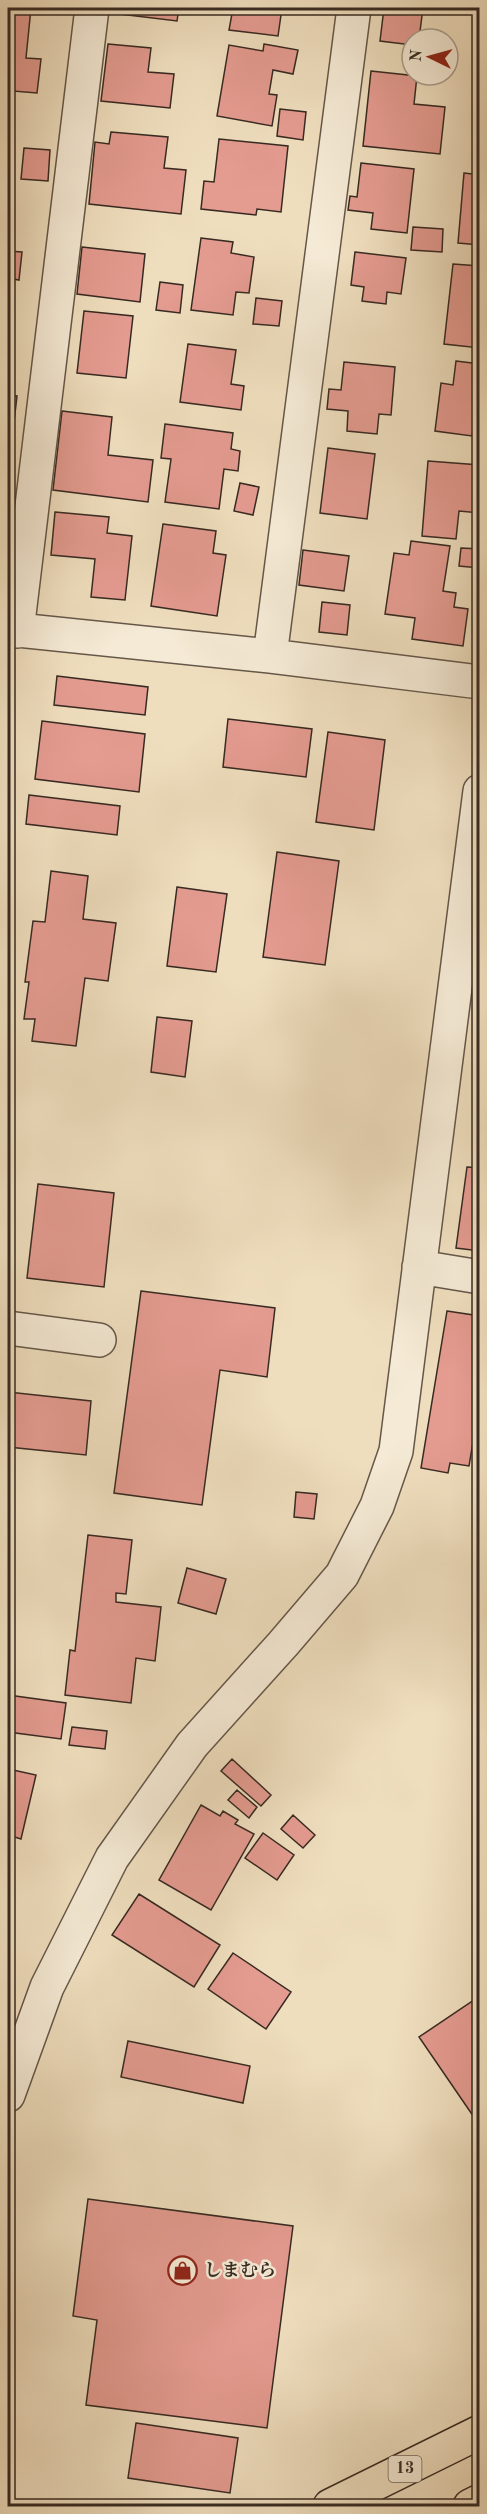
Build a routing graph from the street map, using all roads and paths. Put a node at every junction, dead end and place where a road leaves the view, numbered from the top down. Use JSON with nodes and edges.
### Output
{"nodes":[{"id":1,"x":92,"y":8,"type":"edge"},
{"id":2,"x":354,"y":8,"type":"edge"},
{"id":3,"x":12,"y":630,"type":"edge"},
{"id":4,"x":270,"y":656,"type":"junction"},
{"id":5,"x":480,"y":682,"type":"edge"},
{"id":6,"x":480,"y":791,"type":"edge"},
{"id":7,"x":420,"y":1267,"type":"junction"},
{"id":8,"x":480,"y":1277,"type":"edge"},
{"id":9,"x":8,"y":1328,"type":"edge"},
{"id":10,"x":99,"y":1340,"type":"dead end"},
{"id":11,"x":8,"y":2095,"type":"edge"},
{"id":12,"x":480,"y":2432,"type":"edge"},
{"id":13,"x":480,"y":2501,"type":"edge"},
{"id":14,"x":330,"y":2506,"type":"edge"},
{"id":15,"x":470,"y":2506,"type":"edge"}],
"edges":[{"from":1,"to":3,"type":"street"},
{"from":2,"to":4,"type":"street"},
{"from":3,"to":4,"type":"street"},
{"from":4,"to":5,"type":"street"},
{"from":6,"to":7,"type":"street"},
{"from":7,"to":8,"type":"street"},
{"from":7,"to":11,"type":"street"},
{"from":9,"to":10,"type":"street"},
{"from":12,"to":14,"type":"highway","number":"13"},
{"from":13,"to":15,"type":"highway"}]}
